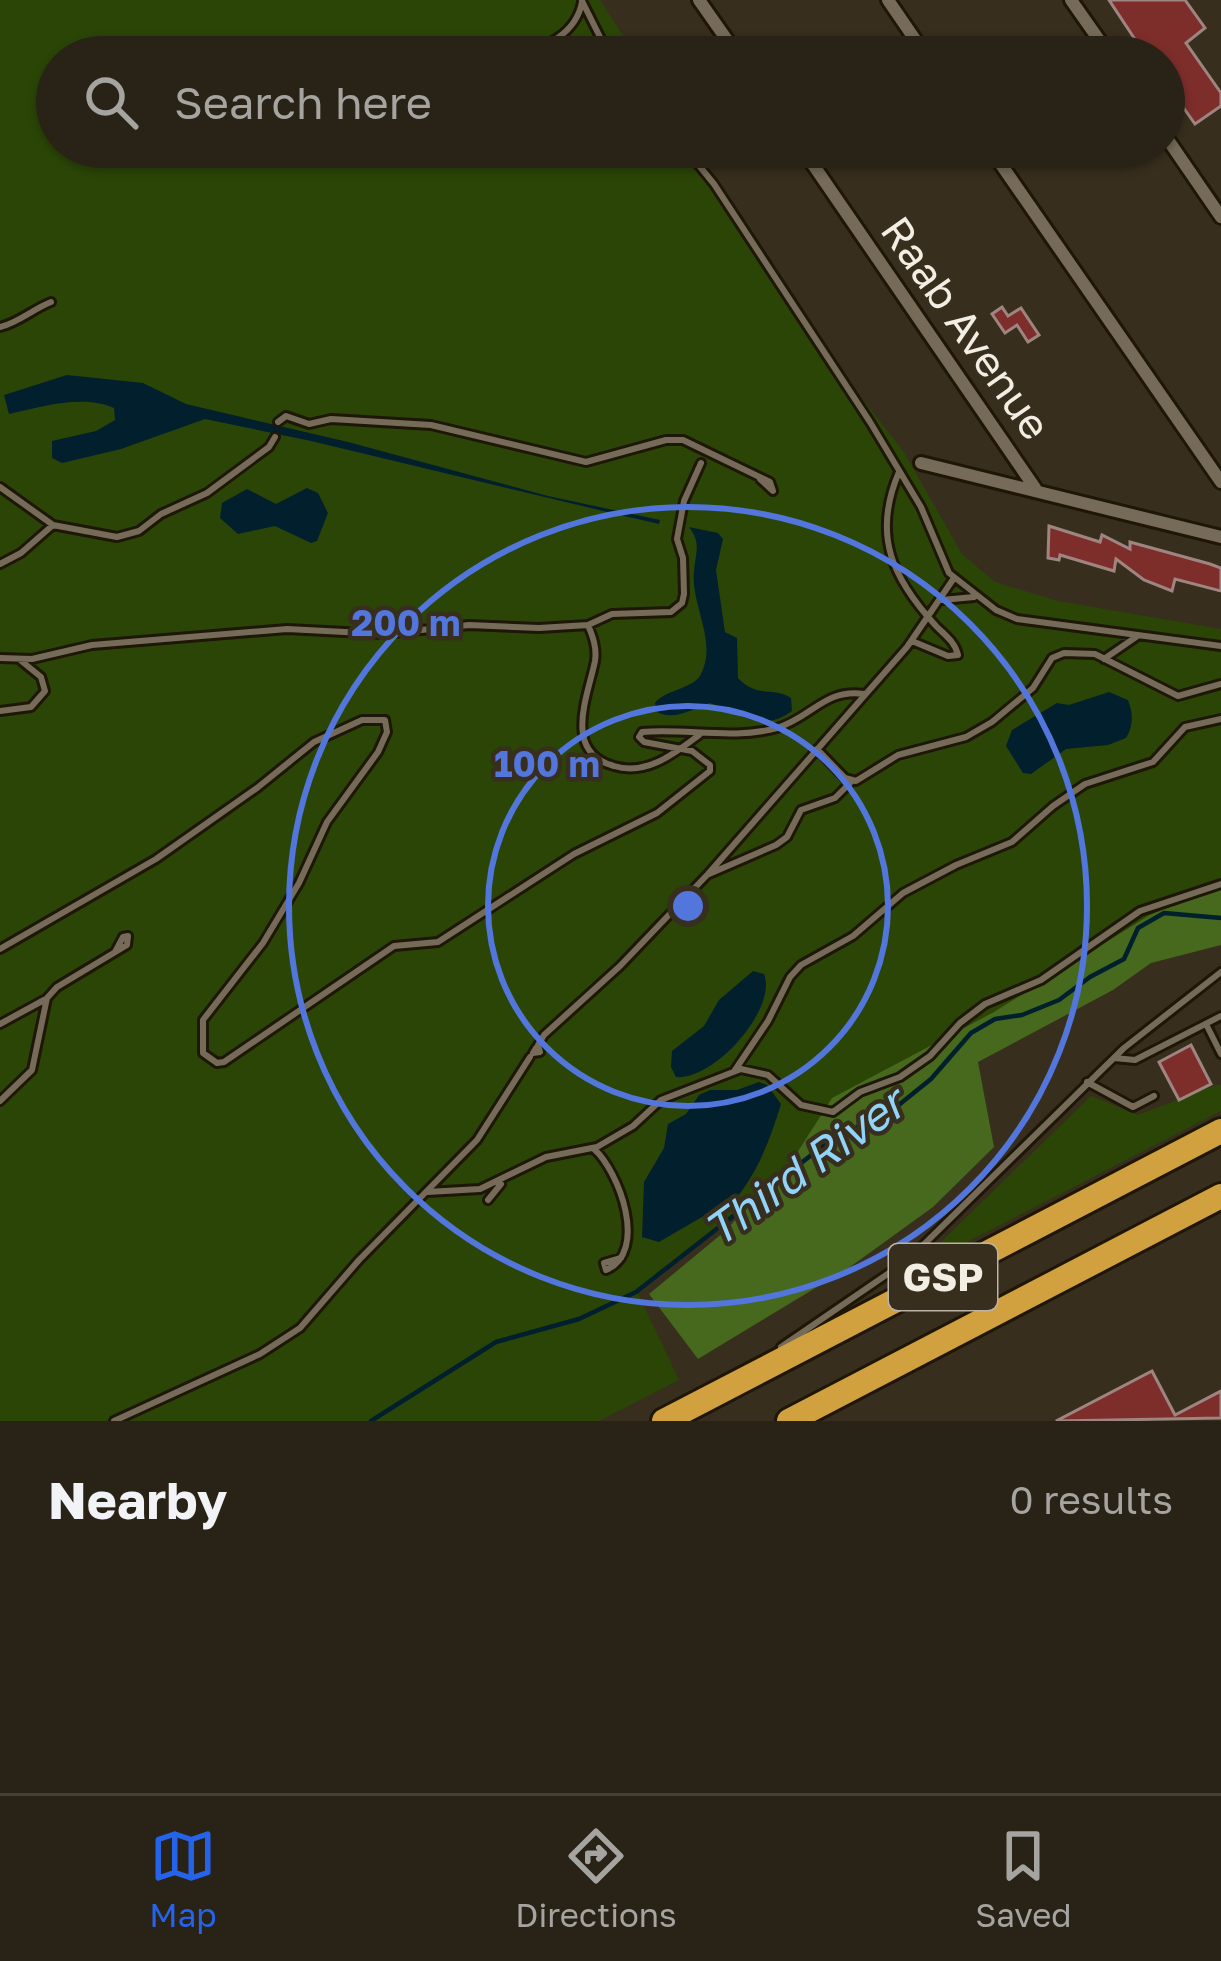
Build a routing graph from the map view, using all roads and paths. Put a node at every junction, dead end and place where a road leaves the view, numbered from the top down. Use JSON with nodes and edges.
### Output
{"nodes":[{"id":1,"x":699,"y":0,"type":"edge"},
{"id":2,"x":887,"y":0,"type":"edge"},
{"id":3,"x":1071,"y":0,"type":"edge"},
{"id":4,"x":581,"y":1,"type":"edge"},
{"id":5,"x":561,"y":36,"type":"edge"},
{"id":6,"x":599,"y":36,"type":"edge"},
{"id":7,"x":724,"y":36,"type":"edge"},
{"id":8,"x":912,"y":36,"type":"edge"},
{"id":9,"x":1096,"y":36,"type":"edge"},
{"id":10,"x":1185,"y":165,"type":"edge"},
{"id":11,"x":701,"y":168,"type":"edge"},
{"id":12,"x":815,"y":168,"type":"edge"},
{"id":13,"x":1004,"y":168,"type":"edge"},
{"id":14,"x":1221,"y":217,"type":"edge"},
{"id":15,"x":51,"y":302,"type":"dead end"},
{"id":16,"x":0,"y":327,"type":"edge"},
{"id":17,"x":278,"y":422,"type":"dead end"},
{"id":18,"x":275,"y":437,"type":"dead end"},
{"id":19,"x":701,"y":463,"type":"dead end"},
{"id":20,"x":921,"y":463,"type":"dead end"},
{"id":21,"x":899,"y":472,"type":"junction"},
{"id":22,"x":760,"y":478,"type":"dead end"},
{"id":23,"x":1221,"y":482,"type":"edge"},
{"id":24,"x":0,"y":487,"type":"edge"},
{"id":25,"x":1035,"y":488,"type":"junction"},
{"id":26,"x":53,"y":525,"type":"junction"},
{"id":27,"x":1221,"y":537,"type":"edge"},
{"id":28,"x":0,"y":564,"type":"edge"},
{"id":29,"x":954,"y":578,"type":"junction"},
{"id":30,"x":978,"y":598,"type":"junction"},
{"id":31,"x":942,"y":600,"type":"junction"},
{"id":32,"x":928,"y":615,"type":"junction"},
{"id":33,"x":588,"y":625,"type":"junction"},
{"id":34,"x":1138,"y":634,"type":"junction"},
{"id":35,"x":911,"y":640,"type":"junction"},
{"id":36,"x":1221,"y":646,"type":"edge"},
{"id":37,"x":0,"y":658,"type":"edge"},
{"id":38,"x":1104,"y":658,"type":"junction"},
{"id":39,"x":19,"y":659,"type":"junction"},
{"id":40,"x":1221,"y":684,"type":"edge"},
{"id":41,"x":864,"y":694,"type":"junction"},
{"id":42,"x":0,"y":711,"type":"edge"},
{"id":43,"x":1221,"y":719,"type":"edge"},
{"id":44,"x":701,"y":734,"type":"junction"},
{"id":45,"x":680,"y":749,"type":"junction"},
{"id":46,"x":817,"y":749,"type":"junction"},
{"id":47,"x":851,"y":782,"type":"junction"},
{"id":48,"x":728,"y":850,"type":"junction"},
{"id":49,"x":739,"y":863,"type":"junction"},
{"id":50,"x":708,"y":874,"type":"junction"},
{"id":51,"x":1221,"y":884,"type":"edge"},
{"id":52,"x":0,"y":949,"type":"edge"},
{"id":53,"x":115,"y":952,"type":"dead end"},
{"id":54,"x":1221,"y":972,"type":"edge"},
{"id":55,"x":46,"y":998,"type":"junction"},
{"id":56,"x":1221,"y":1016,"type":"edge"},
{"id":57,"x":0,"y":1024,"type":"edge"},
{"id":58,"x":1205,"y":1024,"type":"junction"},
{"id":59,"x":536,"y":1048,"type":"dead end"},
{"id":60,"x":1221,"y":1054,"type":"edge"},
{"id":61,"x":530,"y":1057,"type":"dead end"},
{"id":62,"x":1114,"y":1058,"type":"junction"},
{"id":63,"x":735,"y":1071,"type":"junction"},
{"id":64,"x":1087,"y":1082,"type":"junction"},
{"id":65,"x":1154,"y":1096,"type":"dead end"},
{"id":66,"x":0,"y":1101,"type":"edge"},
{"id":67,"x":1221,"y":1131,"type":"edge"},
{"id":68,"x":605,"y":1143,"type":"junction"},
{"id":69,"x":592,"y":1148,"type":"junction"},
{"id":70,"x":608,"y":1161,"type":"junction"},
{"id":71,"x":504,"y":1180,"type":"junction"},
{"id":72,"x":427,"y":1192,"type":"junction"},
{"id":73,"x":1221,"y":1196,"type":"edge"},
{"id":74,"x":488,"y":1200,"type":"dead end"},
{"id":75,"x":1221,"y":1208,"type":"edge"},
{"id":76,"x":621,"y":1258,"type":"dead end"},
{"id":77,"x":1018,"y":1302,"type":"junction"},
{"id":78,"x":671,"y":1418,"type":"edge"},
{"id":79,"x":114,"y":1421,"type":"edge"},
{"id":80,"x":789,"y":1421,"type":"edge"}],
"edges":[{"from":1,"to":7,"type":"street"},
{"from":2,"to":8,"type":"street"},
{"from":3,"to":9,"type":"street"},
{"from":4,"to":5,"type":"lane"},
{"from":4,"to":6,"type":"lane"},
{"from":10,"to":14,"type":"street"},
{"from":11,"to":21,"type":"lane"},
{"from":12,"to":25,"type":"street","name":"Raab Avenue"},
{"from":13,"to":23,"type":"street"},
{"from":15,"to":16,"type":"lane"},
{"from":17,"to":22,"type":"lane"},
{"from":18,"to":26,"type":"lane"},
{"from":19,"to":33,"type":"lane"},
{"from":20,"to":25,"type":"street"},
{"from":21,"to":29,"type":"lane"},
{"from":21,"to":32,"type":"lane"},
{"from":24,"to":26,"type":"lane"},
{"from":25,"to":27,"type":"street"},
{"from":26,"to":28,"type":"lane"},
{"from":29,"to":30,"type":"lane"},
{"from":29,"to":31,"type":"lane"},
{"from":30,"to":31,"type":"lane"},
{"from":30,"to":34,"type":"lane"},
{"from":31,"to":32,"type":"lane"},
{"from":32,"to":35,"type":"lane"},
{"from":32,"to":35,"type":"lane"},
{"from":33,"to":39,"type":"lane"},
{"from":33,"to":45,"type":"lane"},
{"from":34,"to":36,"type":"lane"},
{"from":34,"to":38,"type":"lane"},
{"from":35,"to":41,"type":"lane"},
{"from":37,"to":39,"type":"lane"},
{"from":38,"to":40,"type":"lane"},
{"from":38,"to":47,"type":"lane"},
{"from":39,"to":42,"type":"lane"},
{"from":41,"to":44,"type":"lane"},
{"from":41,"to":46,"type":"lane"},
{"from":43,"to":63,"type":"lane"},
{"from":44,"to":45,"type":"lane"},
{"from":44,"to":45,"type":"lane"},
{"from":45,"to":52,"type":"lane"},
{"from":46,"to":47,"type":"lane"},
{"from":46,"to":48,"type":"lane"},
{"from":47,"to":49,"type":"lane"},
{"from":48,"to":49,"type":"lane"},
{"from":48,"to":50,"type":"lane"},
{"from":49,"to":50,"type":"lane"},
{"from":50,"to":59,"type":"lane"},
{"from":51,"to":63,"type":"lane"},
{"from":53,"to":55,"type":"lane"},
{"from":54,"to":62,"type":"lane"},
{"from":55,"to":57,"type":"lane"},
{"from":55,"to":66,"type":"lane"},
{"from":56,"to":58,"type":"lane"},
{"from":58,"to":60,"type":"lane"},
{"from":58,"to":62,"type":"lane"},
{"from":61,"to":72,"type":"lane"},
{"from":62,"to":64,"type":"lane"},
{"from":63,"to":68,"type":"lane"},
{"from":64,"to":65,"type":"lane"},
{"from":64,"to":78,"type":"lane"},
{"from":67,"to":78,"type":"highway","number":"GSP"},
{"from":68,"to":69,"type":"lane"},
{"from":68,"to":70,"type":"lane"},
{"from":69,"to":70,"type":"lane"},
{"from":69,"to":71,"type":"lane"},
{"from":70,"to":76,"type":"lane"},
{"from":71,"to":72,"type":"lane"},
{"from":71,"to":74,"type":"lane"},
{"from":72,"to":79,"type":"lane"},
{"from":73,"to":77,"type":"highway","number":"GSP"},
{"from":75,"to":77,"type":"lane"},
{"from":77,"to":80,"type":"highway","number":"GSP"}]}
